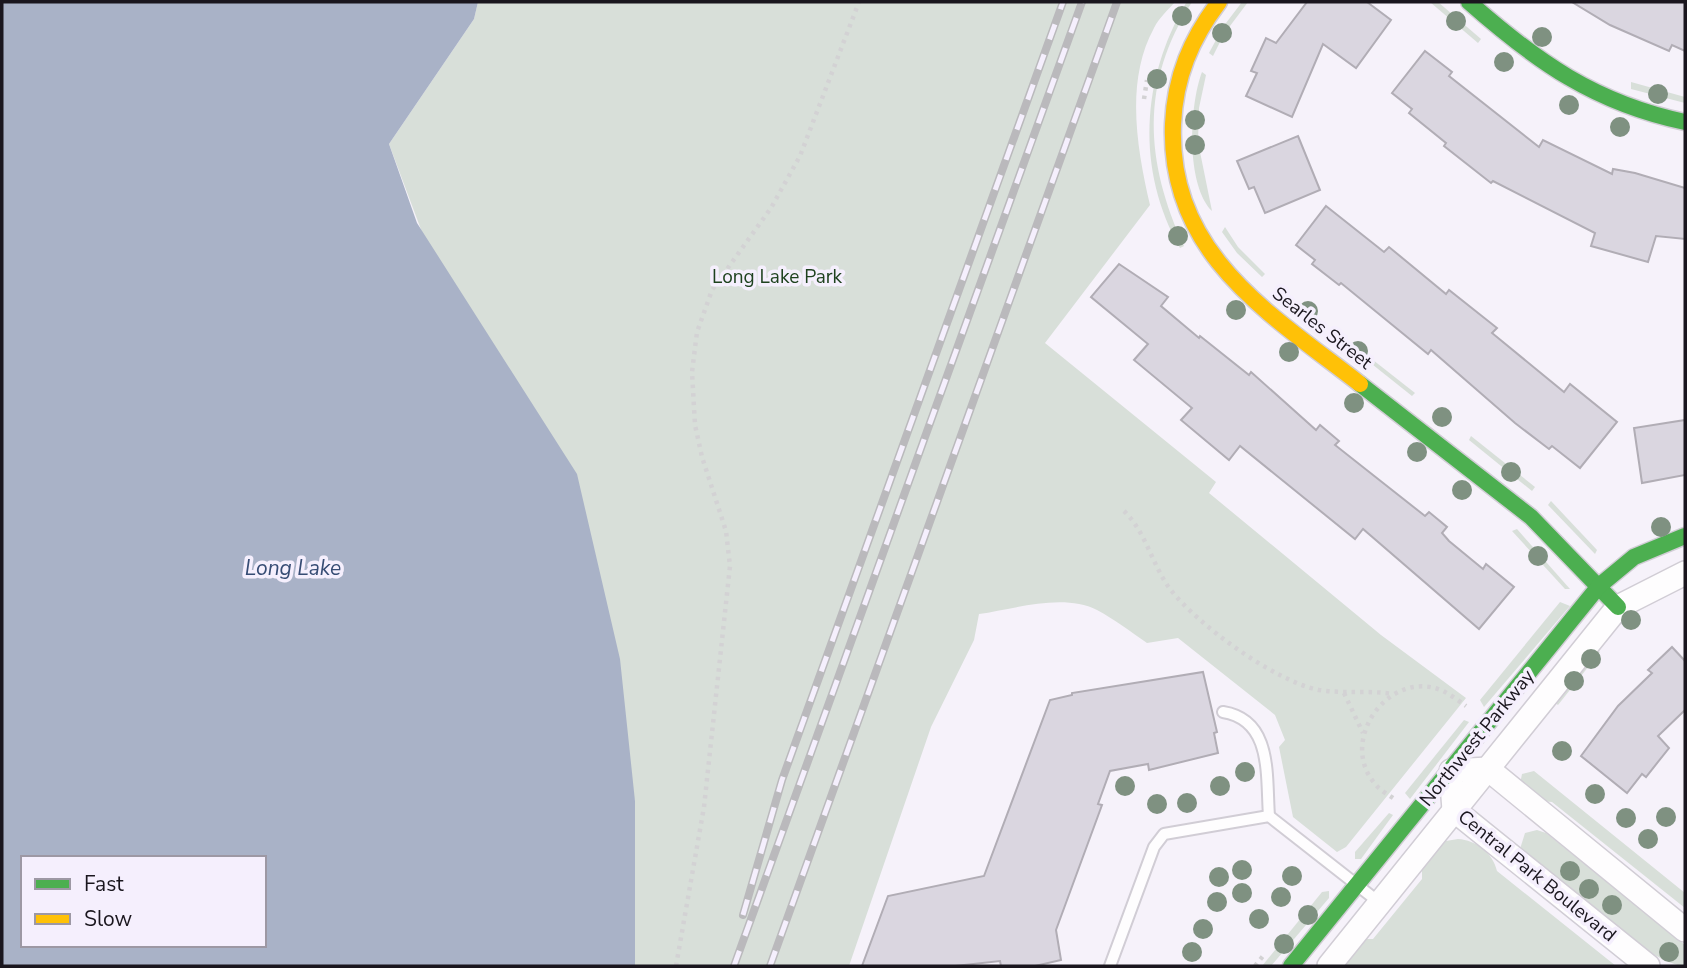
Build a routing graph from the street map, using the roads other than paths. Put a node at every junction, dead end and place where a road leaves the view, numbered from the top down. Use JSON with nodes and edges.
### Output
{"nodes":[{"id":1,"x":1219,"y":2,"type":"edge"},
{"id":2,"x":1469,"y":2,"type":"edge"},
{"id":3,"x":1685,"y":122,"type":"edge"},
{"id":4,"x":1685,"y":536,"type":"edge"},
{"id":5,"x":1685,"y":573,"type":"edge"},
{"id":6,"x":1599,"y":586,"type":"junction"},
{"id":7,"x":1618,"y":607,"type":"junction"},
{"id":8,"x":1223,"y":712,"type":"dead end"},
{"id":9,"x":1488,"y":769,"type":"junction"},
{"id":10,"x":1451,"y":771,"type":"junction"},
{"id":11,"x":1454,"y":810,"type":"junction"},
{"id":12,"x":1269,"y":816,"type":"junction"},
{"id":13,"x":1357,"y":885,"type":"junction"},
{"id":14,"x":1380,"y":903,"type":"junction"},
{"id":15,"x":1685,"y":930,"type":"edge"},
{"id":16,"x":1110,"y":966,"type":"edge"},
{"id":17,"x":1291,"y":966,"type":"edge"},
{"id":18,"x":1329,"y":966,"type":"edge"},
{"id":19,"x":1648,"y":966,"type":"edge"}],
"edges":[{"from":1,"to":6,"type":"street","name":"Searles Street"},
{"from":2,"to":3,"type":"street"},
{"from":4,"to":6,"type":"street","name":"Northwest Parkway"},
{"from":5,"to":7,"type":"street","name":"Northwest Parkway"},
{"from":6,"to":7,"type":"street","name":"Searles Street"},
{"from":6,"to":10,"type":"street","name":"Northwest Parkway"},
{"from":7,"to":9,"type":"street","name":"Northwest Parkway"},
{"from":8,"to":12,"type":"lane"},
{"from":9,"to":10,"type":"street"},
{"from":9,"to":11,"type":"street","name":"Northwest Parkway"},
{"from":9,"to":15,"type":"street"},
{"from":10,"to":11,"type":"street","name":"Central Park Boulevard"},
{"from":10,"to":13,"type":"street","name":"Northwest Parkway"},
{"from":11,"to":14,"type":"street","name":"Northwest Parkway"},
{"from":11,"to":19,"type":"street","name":"Central Park Boulevard"},
{"from":12,"to":13,"type":"lane"},
{"from":12,"to":16,"type":"lane"},
{"from":13,"to":14,"type":"lane"},
{"from":13,"to":17,"type":"street","name":"Northwest Parkway"},
{"from":14,"to":18,"type":"street","name":"Northwest Parkway"}]}
